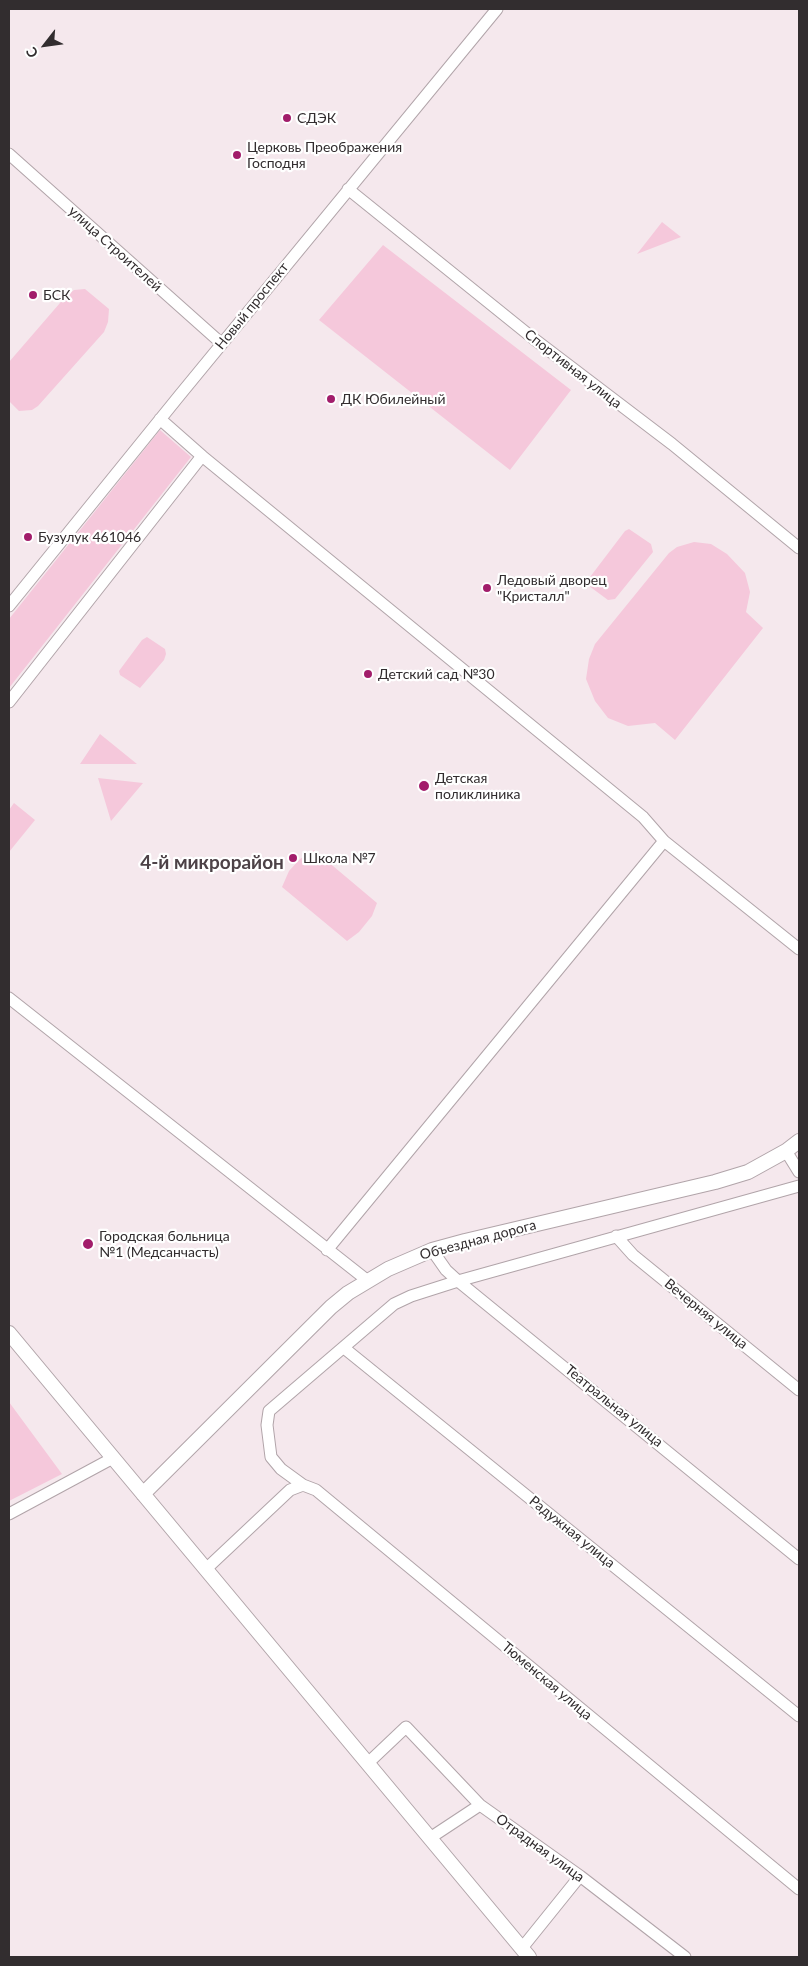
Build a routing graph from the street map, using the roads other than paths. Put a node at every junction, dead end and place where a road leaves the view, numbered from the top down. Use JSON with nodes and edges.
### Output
{"nodes":[{"id":1,"x":498,"y":9,"type":"edge"},
{"id":2,"x":9,"y":154,"type":"edge"},
{"id":3,"x":348,"y":189,"type":"junction"},
{"id":4,"x":221,"y":343,"type":"junction"},
{"id":5,"x":160,"y":419,"type":"junction"},
{"id":6,"x":202,"y":456,"type":"junction"},
{"id":7,"x":799,"y":548,"type":"edge"},
{"id":8,"x":9,"y":606,"type":"edge"},
{"id":9,"x":9,"y":702,"type":"edge"},
{"id":10,"x":664,"y":842,"type":"junction"},
{"id":11,"x":799,"y":949,"type":"edge"},
{"id":12,"x":9,"y":998,"type":"edge"},
{"id":13,"x":799,"y":1141,"type":"edge"},
{"id":14,"x":786,"y":1151,"type":"junction"},
{"id":15,"x":799,"y":1172,"type":"edge"},
{"id":16,"x":799,"y":1186,"type":"edge"},
{"id":17,"x":616,"y":1236,"type":"junction"},
{"id":18,"x":327,"y":1250,"type":"junction"},
{"id":19,"x":432,"y":1250,"type":"junction"},
{"id":20,"x":368,"y":1281,"type":"junction"},
{"id":21,"x":458,"y":1281,"type":"junction"},
{"id":22,"x":9,"y":1333,"type":"edge"},
{"id":23,"x":344,"y":1348,"type":"junction"},
{"id":24,"x":799,"y":1390,"type":"edge"},
{"id":25,"x":113,"y":1458,"type":"junction"},
{"id":26,"x":303,"y":1485,"type":"junction"},
{"id":27,"x":143,"y":1494,"type":"junction"},
{"id":28,"x":9,"y":1514,"type":"edge"},
{"id":29,"x":799,"y":1559,"type":"edge"},
{"id":30,"x":206,"y":1569,"type":"junction"},
{"id":31,"x":799,"y":1716,"type":"edge"},
{"id":32,"x":368,"y":1763,"type":"junction"},
{"id":33,"x":480,"y":1805,"type":"junction"},
{"id":34,"x":430,"y":1838,"type":"junction"},
{"id":35,"x":580,"y":1876,"type":"junction"},
{"id":36,"x":799,"y":1889,"type":"edge"},
{"id":37,"x":525,"y":1953,"type":"edge"},
{"id":38,"x":684,"y":1957,"type":"edge"}],
"edges":[{"from":1,"to":3,"type":"street","name":"Новый проспект"},
{"from":2,"to":4,"type":"street","name":"улица Строителей"},
{"from":3,"to":4,"type":"street","name":"Новый проспект"},
{"from":3,"to":7,"type":"street","name":"Спортивная улица"},
{"from":4,"to":5,"type":"street","name":"Новый проспект"},
{"from":5,"to":6,"type":"street"},
{"from":5,"to":8,"type":"street","name":"Новый проспект"},
{"from":6,"to":9,"type":"street"},
{"from":6,"to":10,"type":"street"},
{"from":10,"to":11,"type":"street"},
{"from":10,"to":18,"type":"street"},
{"from":12,"to":18,"type":"street"},
{"from":13,"to":14,"type":"main road","name":"Объездная дорога"},
{"from":14,"to":15,"type":"street"},
{"from":14,"to":19,"type":"main road","name":"Объездная дорога"},
{"from":16,"to":17,"type":"street"},
{"from":17,"to":21,"type":"street"},
{"from":17,"to":24,"type":"street","name":"Вечерняя улица"},
{"from":18,"to":20,"type":"street"},
{"from":19,"to":20,"type":"main road","name":"Объездная дорога"},
{"from":19,"to":21,"type":"street","name":"Театральная улица"},
{"from":20,"to":27,"type":"main road","name":"Объездная дорога"},
{"from":21,"to":23,"type":"street"},
{"from":21,"to":29,"type":"street","name":"Театральная улица"},
{"from":22,"to":25,"type":"main road"},
{"from":23,"to":26,"type":"street","name":"Тюменская улица"},
{"from":23,"to":31,"type":"street","name":"Радужная улица"},
{"from":25,"to":27,"type":"main road"},
{"from":25,"to":28,"type":"street"},
{"from":26,"to":30,"type":"street"},
{"from":26,"to":36,"type":"street","name":"Тюменская улица"},
{"from":27,"to":30,"type":"main road"},
{"from":30,"to":32,"type":"main road"},
{"from":32,"to":33,"type":"street","name":"Отрадная улица"},
{"from":32,"to":34,"type":"main road"},
{"from":33,"to":34,"type":"street"},
{"from":33,"to":35,"type":"street","name":"Отрадная улица"},
{"from":34,"to":37,"type":"main road"},
{"from":35,"to":37,"type":"street"},
{"from":35,"to":38,"type":"street","name":"Отрадная улица"}]}
